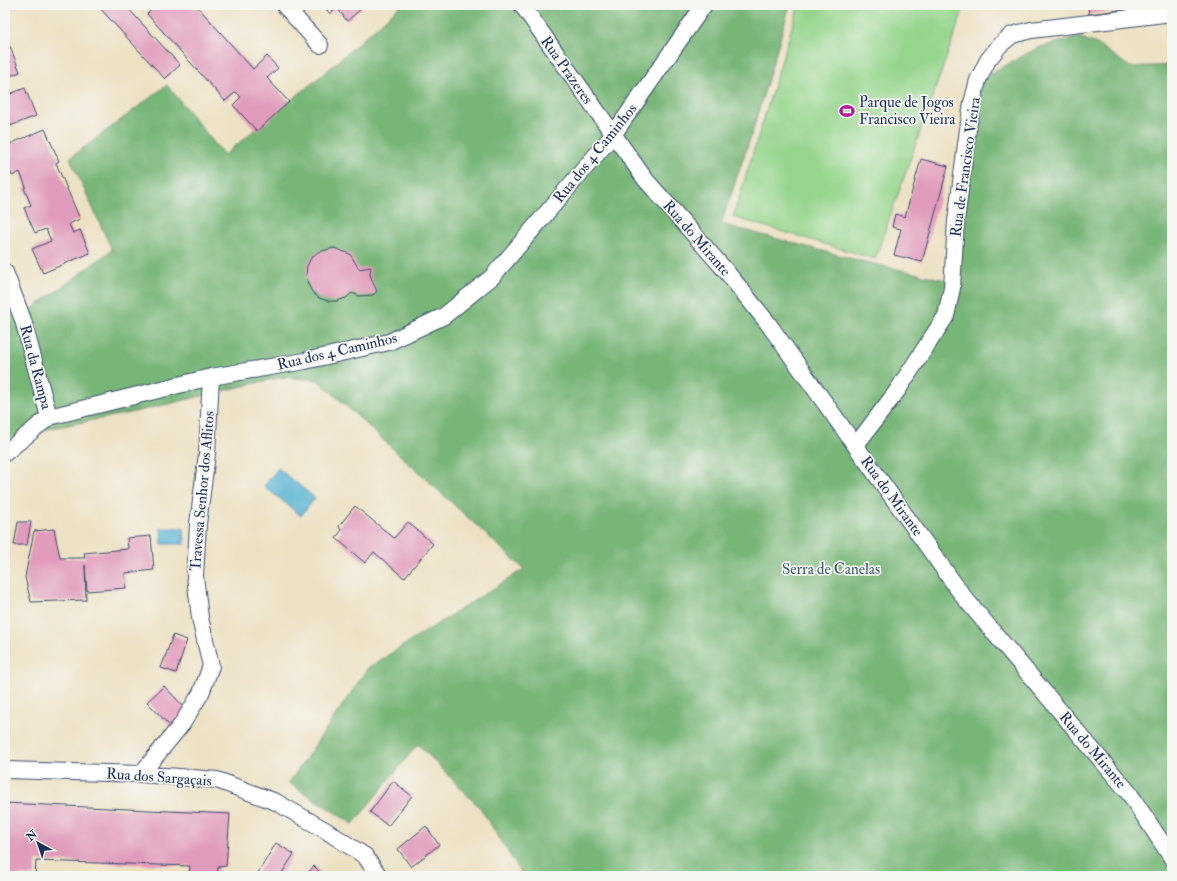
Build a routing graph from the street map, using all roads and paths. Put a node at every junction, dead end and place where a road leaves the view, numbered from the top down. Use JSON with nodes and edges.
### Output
{"nodes":[{"id":1,"x":284,"y":5,"type":"edge"},
{"id":2,"x":522,"y":5,"type":"edge"},
{"id":3,"x":704,"y":5,"type":"edge"},
{"id":4,"x":1172,"y":13,"type":"edge"},
{"id":5,"x":320,"y":45,"type":"dead end"},
{"id":6,"x":613,"y":135,"type":"junction"},
{"id":7,"x":5,"y":272,"type":"edge"},
{"id":8,"x":211,"y":377,"type":"junction"},
{"id":9,"x":49,"y":417,"type":"junction"},
{"id":10,"x":856,"y":445,"type":"junction"},
{"id":11,"x":5,"y":453,"type":"edge"},
{"id":12,"x":5,"y":770,"type":"edge"},
{"id":13,"x":141,"y":774,"type":"junction"},
{"id":14,"x":1172,"y":858,"type":"edge"},
{"id":15,"x":379,"y":876,"type":"edge"}],
"edges":[{"from":1,"to":5,"type":"street"},
{"from":2,"to":6,"type":"street","name":"Rua Prazeres"},
{"from":3,"to":6,"type":"street","name":"Rua dos 4 Caminhos"},
{"from":4,"to":10,"type":"street","name":"Rua de Francisco Vieira"},
{"from":6,"to":8,"type":"street","name":"Rua dos 4 Caminhos"},
{"from":6,"to":10,"type":"street","name":"Rua do Mirante"},
{"from":7,"to":9,"type":"street","name":"Rua da Rampa"},
{"from":8,"to":9,"type":"street","name":"Rua dos 4 Caminhos"},
{"from":8,"to":13,"type":"street","name":"Travessa Senhor dos Aflitos"},
{"from":9,"to":11,"type":"street","name":"Rua dos 4 Caminhos"},
{"from":10,"to":14,"type":"street","name":"Rua do Mirante"},
{"from":12,"to":13,"type":"street","name":"Rua dos Sargaçais"},
{"from":13,"to":15,"type":"street","name":"Rua dos Sargaçais"}]}
